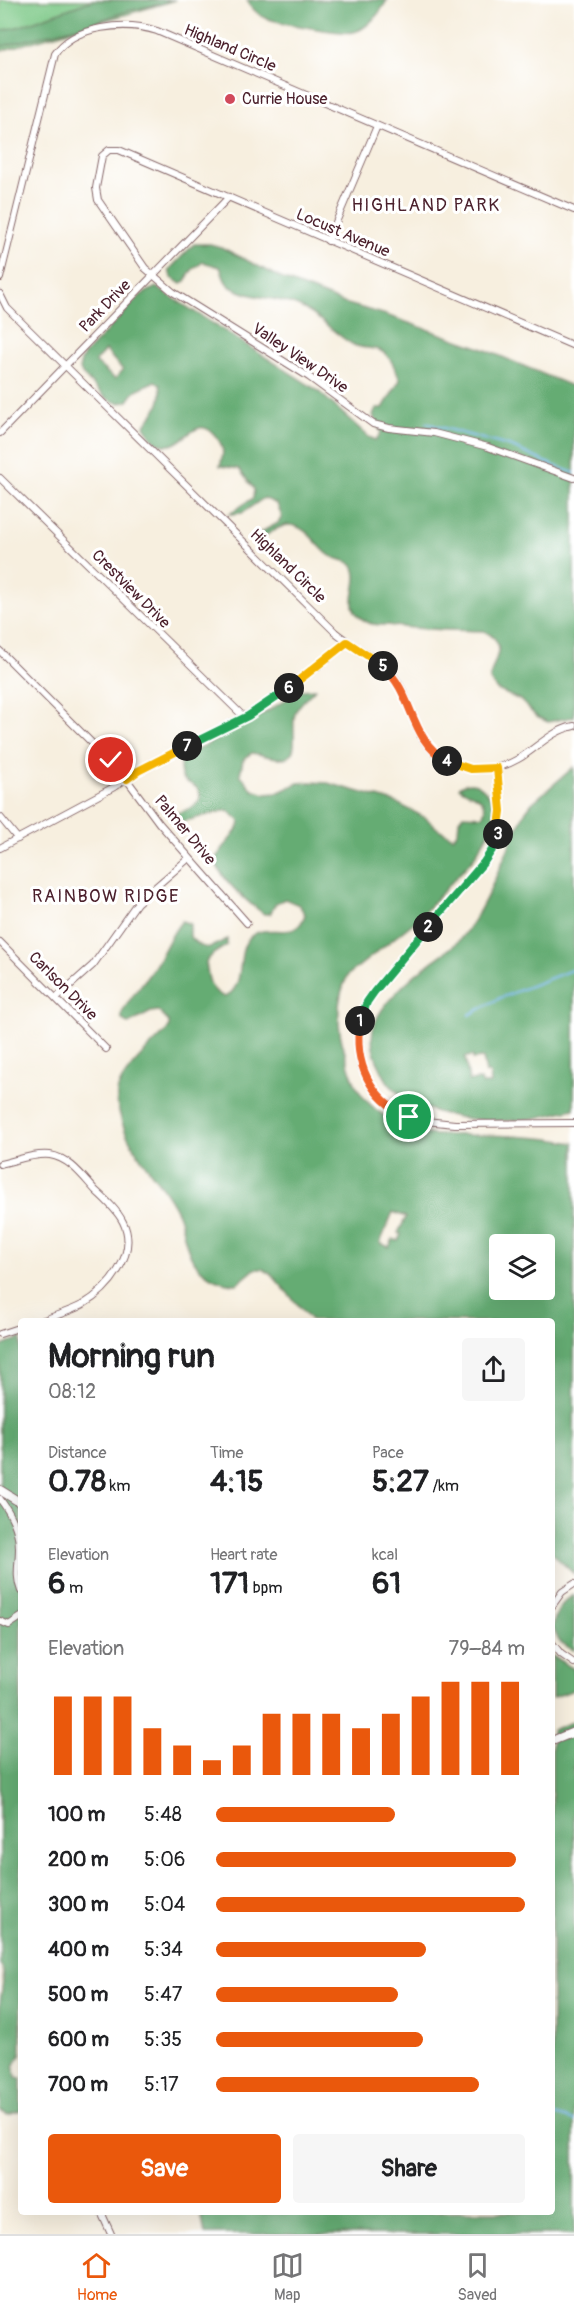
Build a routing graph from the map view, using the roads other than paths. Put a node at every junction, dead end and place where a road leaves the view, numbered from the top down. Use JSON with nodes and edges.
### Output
{"nodes":[{"id":1,"x":377,"y":126,"type":"junction"},
{"id":2,"x":103,"y":155,"type":"joint"},
{"id":3,"x":229,"y":197,"type":"junction"},
{"id":4,"x":574,"y":210,"type":"edge"},
{"id":5,"x":328,"y":241,"type":"junction"},
{"id":6,"x":153,"y":276,"type":"junction"},
{"id":7,"x":0,"y":278,"type":"edge"},
{"id":8,"x":0,"y":294,"type":"edge"},
{"id":9,"x":574,"y":346,"type":"edge"},
{"id":10,"x":65,"y":367,"type":"junction"},
{"id":11,"x":0,"y":433,"type":"edge"},
{"id":12,"x":0,"y":478,"type":"edge"},
{"id":13,"x":574,"y":478,"type":"edge"},
{"id":14,"x":347,"y":642,"type":"junction"},
{"id":15,"x":0,"y":651,"type":"edge"},
{"id":16,"x":244,"y":717,"type":"junction"},
{"id":17,"x":574,"y":726,"type":"edge"},
{"id":18,"x":497,"y":768,"type":"junction"},
{"id":19,"x":127,"y":779,"type":"junction"},
{"id":20,"x":0,"y":817,"type":"edge"},
{"id":21,"x":18,"y":838,"type":"junction"},
{"id":22,"x":0,"y":848,"type":"edge"},
{"id":23,"x":189,"y":858,"type":"junction"},
{"id":24,"x":247,"y":923,"type":"dead end"},
{"id":25,"x":0,"y":942,"type":"edge"},
{"id":26,"x":56,"y":998,"type":"junction"},
{"id":27,"x":106,"y":1049,"type":"dead end"},
{"id":28,"x":574,"y":1123,"type":"edge"},
{"id":29,"x":0,"y":1164,"type":"edge"},
{"id":30,"x":52,"y":1318,"type":"edge"},
{"id":31,"x":18,"y":1328,"type":"edge"},
{"id":32,"x":0,"y":1334,"type":"edge"},
{"id":33,"x":0,"y":1491,"type":"edge"},
{"id":34,"x":0,"y":1499,"type":"edge"},
{"id":35,"x":18,"y":1501,"type":"edge"},
{"id":36,"x":18,"y":1541,"type":"edge"},
{"id":37,"x":18,"y":1558,"type":"edge"},
{"id":38,"x":18,"y":1584,"type":"edge"},
{"id":39,"x":574,"y":1584,"type":"edge"},
{"id":40,"x":555,"y":1602,"type":"edge"},
{"id":41,"x":18,"y":1619,"type":"edge"},
{"id":42,"x":0,"y":1621,"type":"edge"},
{"id":43,"x":555,"y":1647,"type":"edge"},
{"id":44,"x":574,"y":1663,"type":"edge"},
{"id":45,"x":574,"y":1732,"type":"edge"},
{"id":46,"x":555,"y":1740,"type":"edge"},
{"id":47,"x":102,"y":2215,"type":"edge"},
{"id":48,"x":111,"y":2234,"type":"edge"}],
"edges":[{"from":1,"to":4,"type":"street","name":"Highland Circle"},
{"from":1,"to":5,"type":"street"},
{"from":1,"to":7,"type":"street","name":"Highland Circle"},
{"from":2,"to":3,"type":"street","name":"Locust Avenue"},
{"from":2,"to":6,"type":"street","name":"Valley View Drive"},
{"from":3,"to":5,"type":"street","name":"Locust Avenue"},
{"from":3,"to":6,"type":"street","name":"Park Drive"},
{"from":5,"to":9,"type":"street","name":"Locust Avenue"},
{"from":6,"to":10,"type":"street","name":"Park Drive"},
{"from":6,"to":13,"type":"street","name":"Valley View Drive"},
{"from":8,"to":10,"type":"street","name":"Highland Circle"},
{"from":10,"to":11,"type":"street","name":"Park Drive"},
{"from":10,"to":14,"type":"street","name":"Highland Circle"},
{"from":12,"to":16,"type":"street","name":"Crestview Drive"},
{"from":14,"to":16,"type":"street"},
{"from":14,"to":18,"type":"street","name":"Highland Circle"},
{"from":15,"to":19,"type":"street","name":"Palmer Drive"},
{"from":16,"to":19,"type":"street"},
{"from":17,"to":18,"type":"street","name":"Highland Circle"},
{"from":18,"to":28,"type":"street"},
{"from":19,"to":21,"type":"street"},
{"from":19,"to":23,"type":"street","name":"Palmer Drive"},
{"from":20,"to":21,"type":"street"},
{"from":21,"to":22,"type":"street"},
{"from":23,"to":24,"type":"street","name":"Palmer Drive"},
{"from":23,"to":26,"type":"street"},
{"from":25,"to":26,"type":"street","name":"Carlson Drive"},
{"from":26,"to":27,"type":"street","name":"Carlson Drive"},
{"from":29,"to":30,"type":"street"},
{"from":31,"to":32,"type":"street"},
{"from":33,"to":35,"type":"street"},
{"from":34,"to":36,"type":"street"},
{"from":37,"to":38,"type":"street"},
{"from":39,"to":40,"type":"street"},
{"from":41,"to":42,"type":"street"},
{"from":43,"to":44,"type":"street"},
{"from":45,"to":46,"type":"street"},
{"from":47,"to":48,"type":"street"}]}
